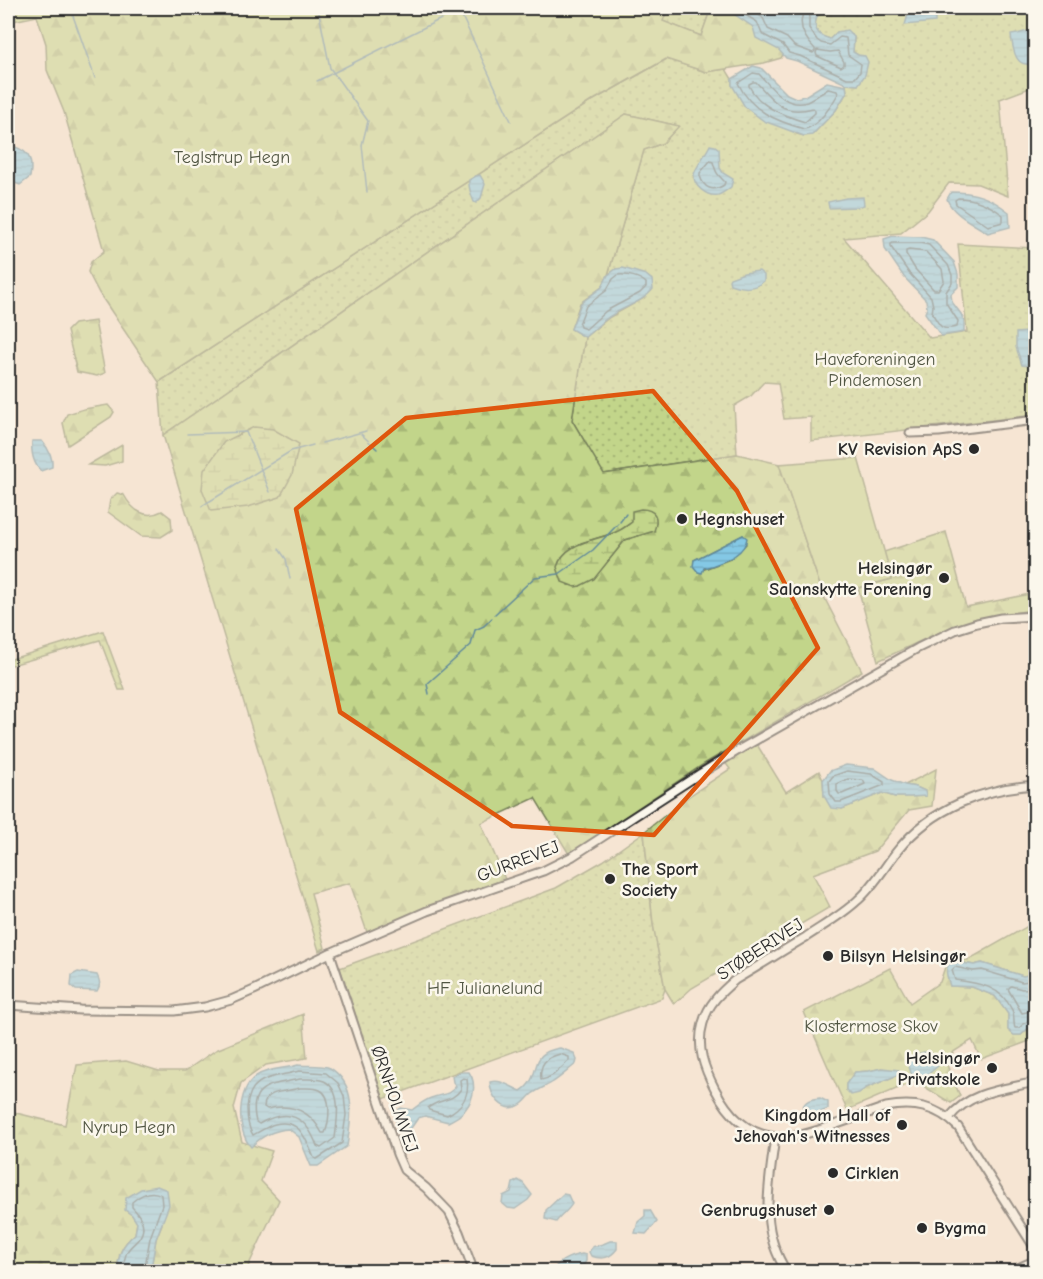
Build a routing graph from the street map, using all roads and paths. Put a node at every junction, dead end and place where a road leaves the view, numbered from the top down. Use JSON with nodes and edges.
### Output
{"nodes":[{"id":1,"x":1035,"y":420,"type":"edge"},
{"id":2,"x":910,"y":433,"type":"dead end"},
{"id":3,"x":1035,"y":616,"type":"edge"},
{"id":4,"x":1035,"y":785,"type":"edge"},
{"id":5,"x":330,"y":952,"type":"junction"},
{"id":6,"x":8,"y":1005,"type":"edge"},
{"id":7,"x":1035,"y":1082,"type":"edge"},
{"id":8,"x":949,"y":1118,"type":"junction"},
{"id":9,"x":775,"y":1137,"type":"junction"},
{"id":10,"x":1035,"y":1250,"type":"edge"},
{"id":11,"x":1035,"y":1260,"type":"edge"},
{"id":12,"x":474,"y":1272,"type":"edge"},
{"id":13,"x":787,"y":1272,"type":"edge"},
{"id":14,"x":1009,"y":1272,"type":"edge"}],
"edges":[{"from":1,"to":2,"type":"street"},
{"from":3,"to":5,"type":"street","name":"GURREVEJ"},
{"from":4,"to":9,"type":"street","name":"STØBERIVEJ"},
{"from":5,"to":6,"type":"street","name":"GURREVEJ"},
{"from":5,"to":12,"type":"street","name":"ØRNHOLMVEJ"},
{"from":7,"to":8,"type":"street"},
{"from":8,"to":9,"type":"street","name":"STØBERIVEJ"},
{"from":8,"to":10,"type":"street","name":"STØBERIVEJ"},
{"from":9,"to":13,"type":"street"},
{"from":11,"to":14,"type":"street"}]}
